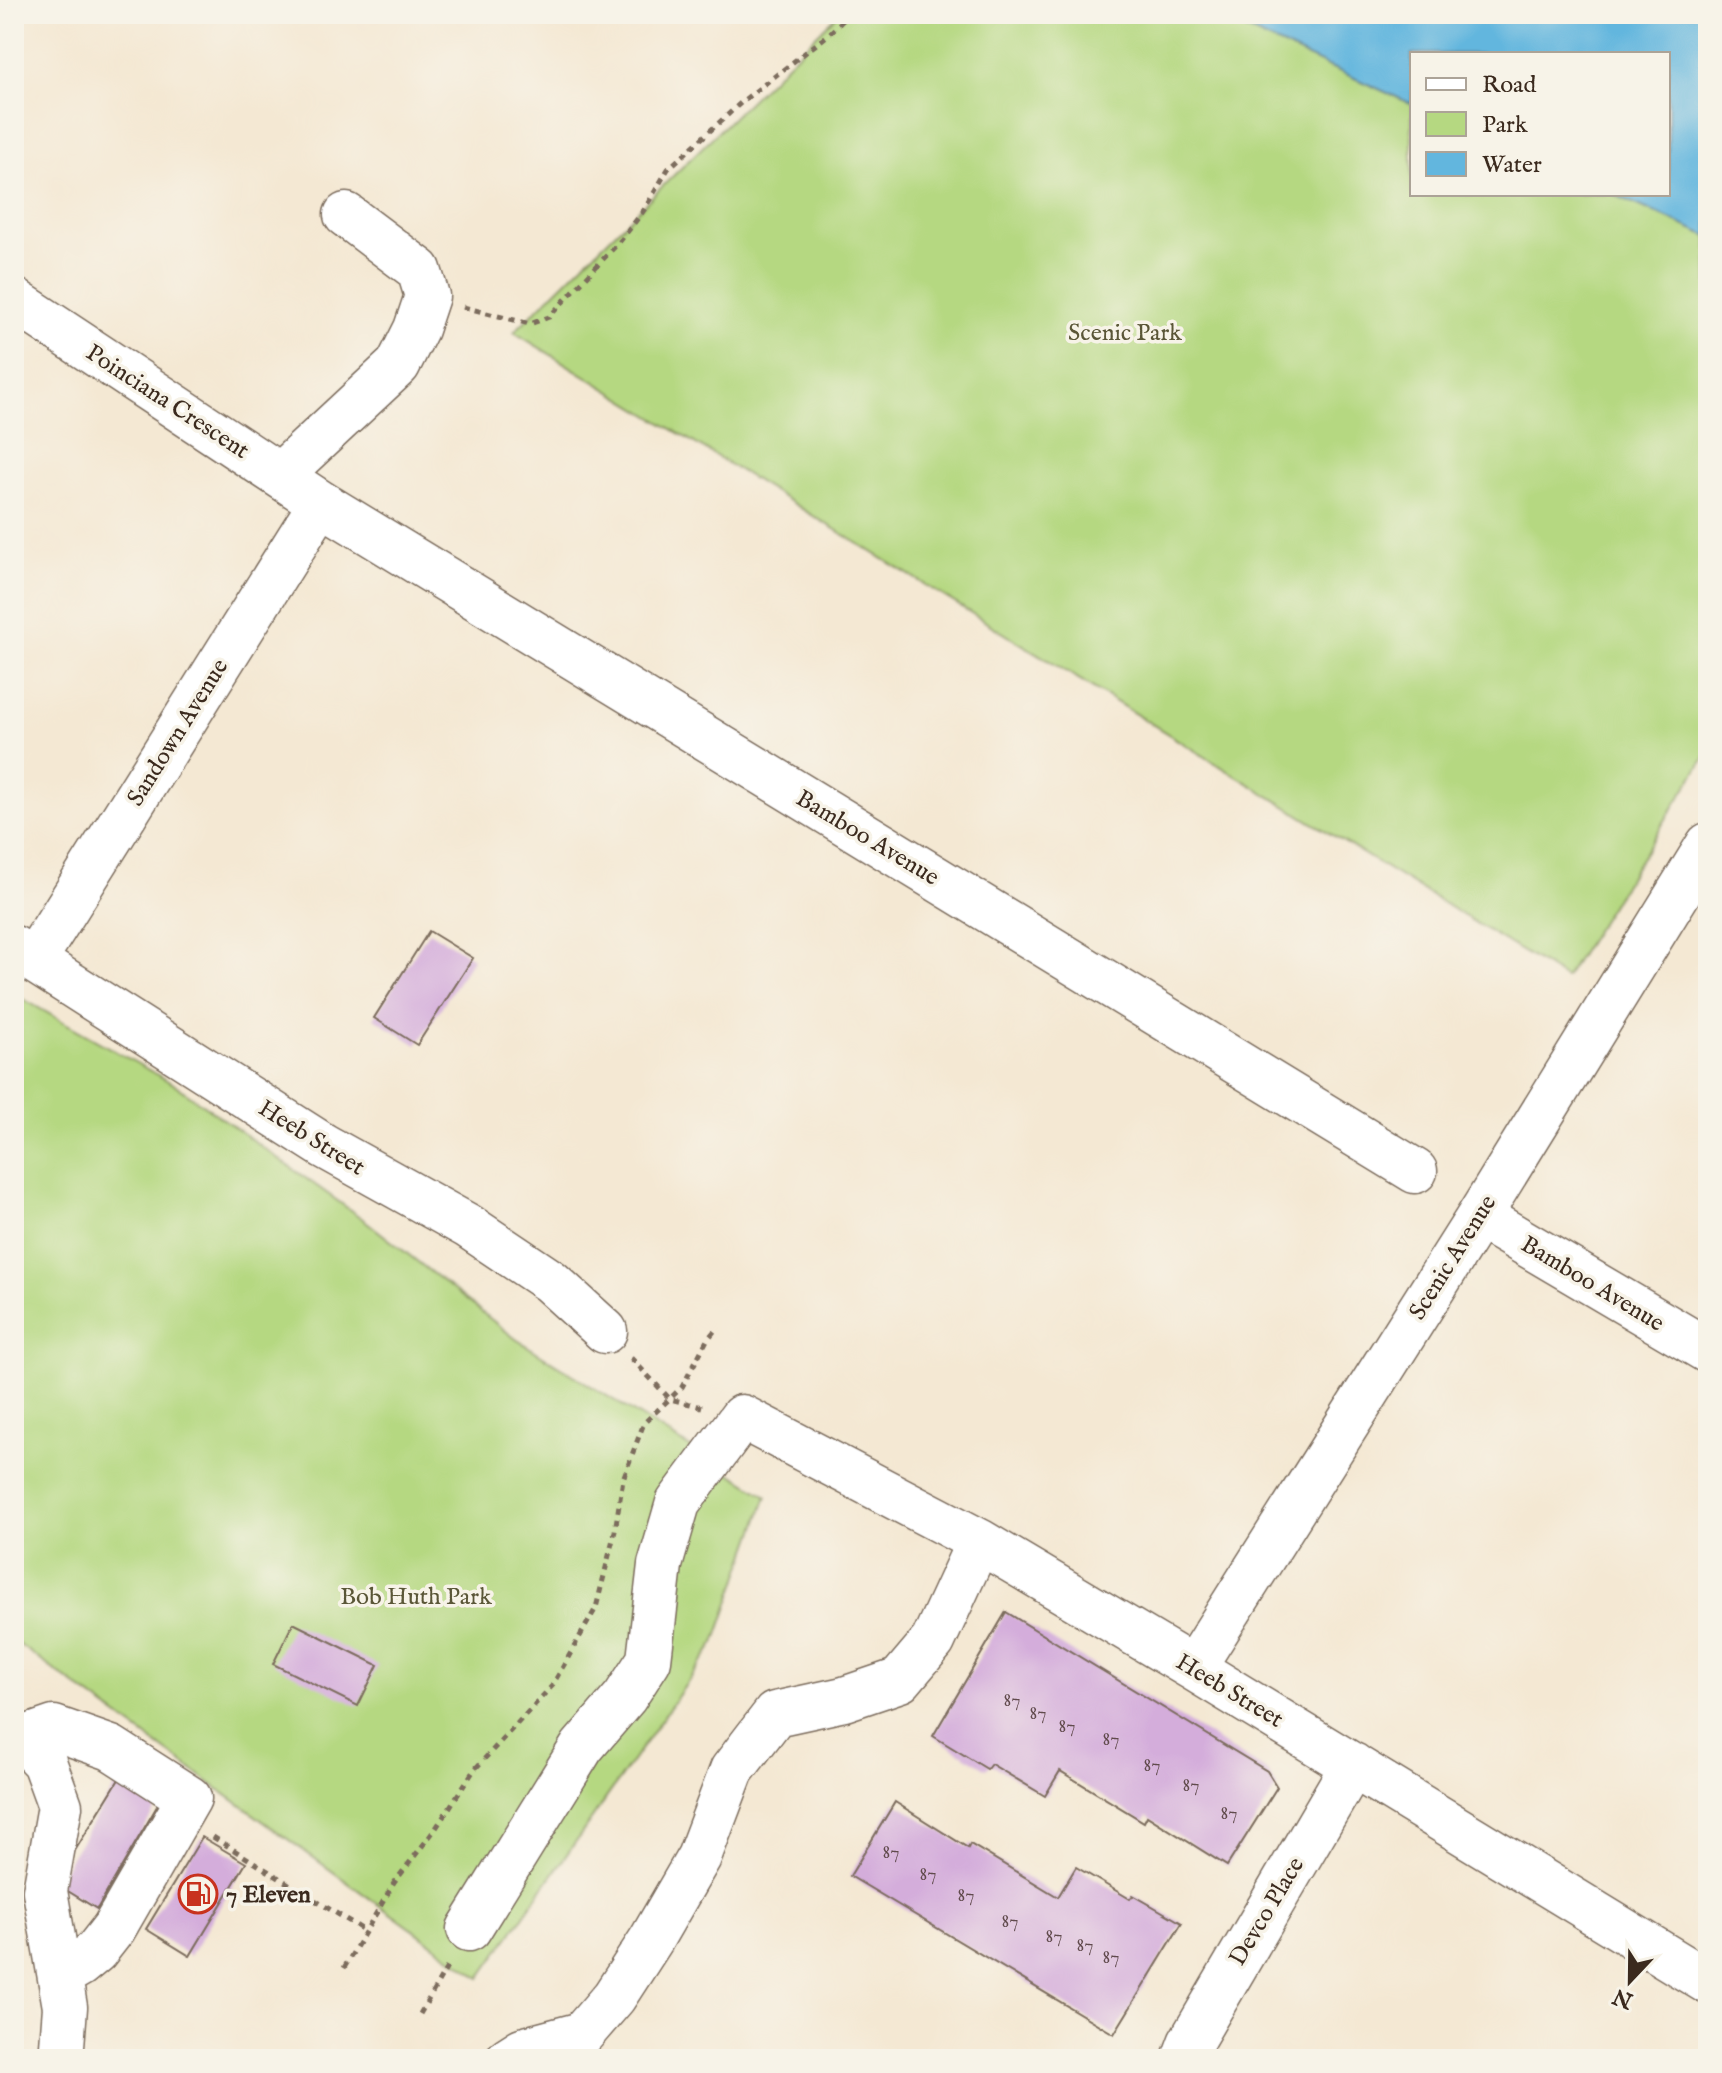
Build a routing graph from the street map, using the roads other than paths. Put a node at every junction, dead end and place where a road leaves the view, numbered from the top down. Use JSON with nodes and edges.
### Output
{"nodes":[{"id":1,"x":346,"y":215,"type":"dead end"},
{"id":2,"x":14,"y":300,"type":"edge"},
{"id":3,"x":280,"y":475,"type":"junction"},
{"id":4,"x":321,"y":503,"type":"junction"},
{"id":5,"x":1708,"y":845,"type":"edge"},
{"id":6,"x":24,"y":954,"type":"edge"},
{"id":7,"x":1415,"y":1171,"type":"dead end"},
{"id":8,"x":1479,"y":1216,"type":"junction"},
{"id":9,"x":605,"y":1331,"type":"road end"},
{"id":10,"x":1708,"y":1351,"type":"edge"},
{"id":11,"x":979,"y":1541,"type":"junction"},
{"id":12,"x":1193,"y":1668,"type":"junction"},
{"id":13,"x":18,"y":1737,"type":"edge"},
{"id":14,"x":1353,"y":1765,"type":"junction"},
{"id":15,"x":469,"y":1929,"type":"road end"},
{"id":16,"x":60,"y":1976,"type":"junction"},
{"id":17,"x":1708,"y":1982,"type":"edge"},
{"id":18,"x":61,"y":2059,"type":"edge"},
{"id":19,"x":508,"y":2059,"type":"edge"},
{"id":20,"x":1184,"y":2059,"type":"edge"}],
"edges":[{"from":1,"to":3,"type":"street"},
{"from":2,"to":3,"type":"street","name":"Poinciana Crescent"},
{"from":3,"to":4,"type":"street","name":"Poinciana Crescent"},
{"from":4,"to":6,"type":"street","name":"Sandown Avenue"},
{"from":4,"to":7,"type":"street","name":"Bamboo Avenue"},
{"from":5,"to":8,"type":"street","name":"Scenic Avenue"},
{"from":6,"to":9,"type":"street","name":"Heeb Street"},
{"from":8,"to":10,"type":"street","name":"Bamboo Avenue"},
{"from":8,"to":12,"type":"street","name":"Scenic Avenue"},
{"from":11,"to":12,"type":"street","name":"Heeb Street"},
{"from":11,"to":15,"type":"street","name":"Heeb Street"},
{"from":11,"to":19,"type":"street"},
{"from":12,"to":14,"type":"street","name":"Heeb Street"},
{"from":13,"to":16,"type":"street"},
{"from":13,"to":16,"type":"street"},
{"from":14,"to":17,"type":"street","name":"Heeb Street"},
{"from":14,"to":20,"type":"street","name":"Devco Place"},
{"from":16,"to":18,"type":"street"}]}
